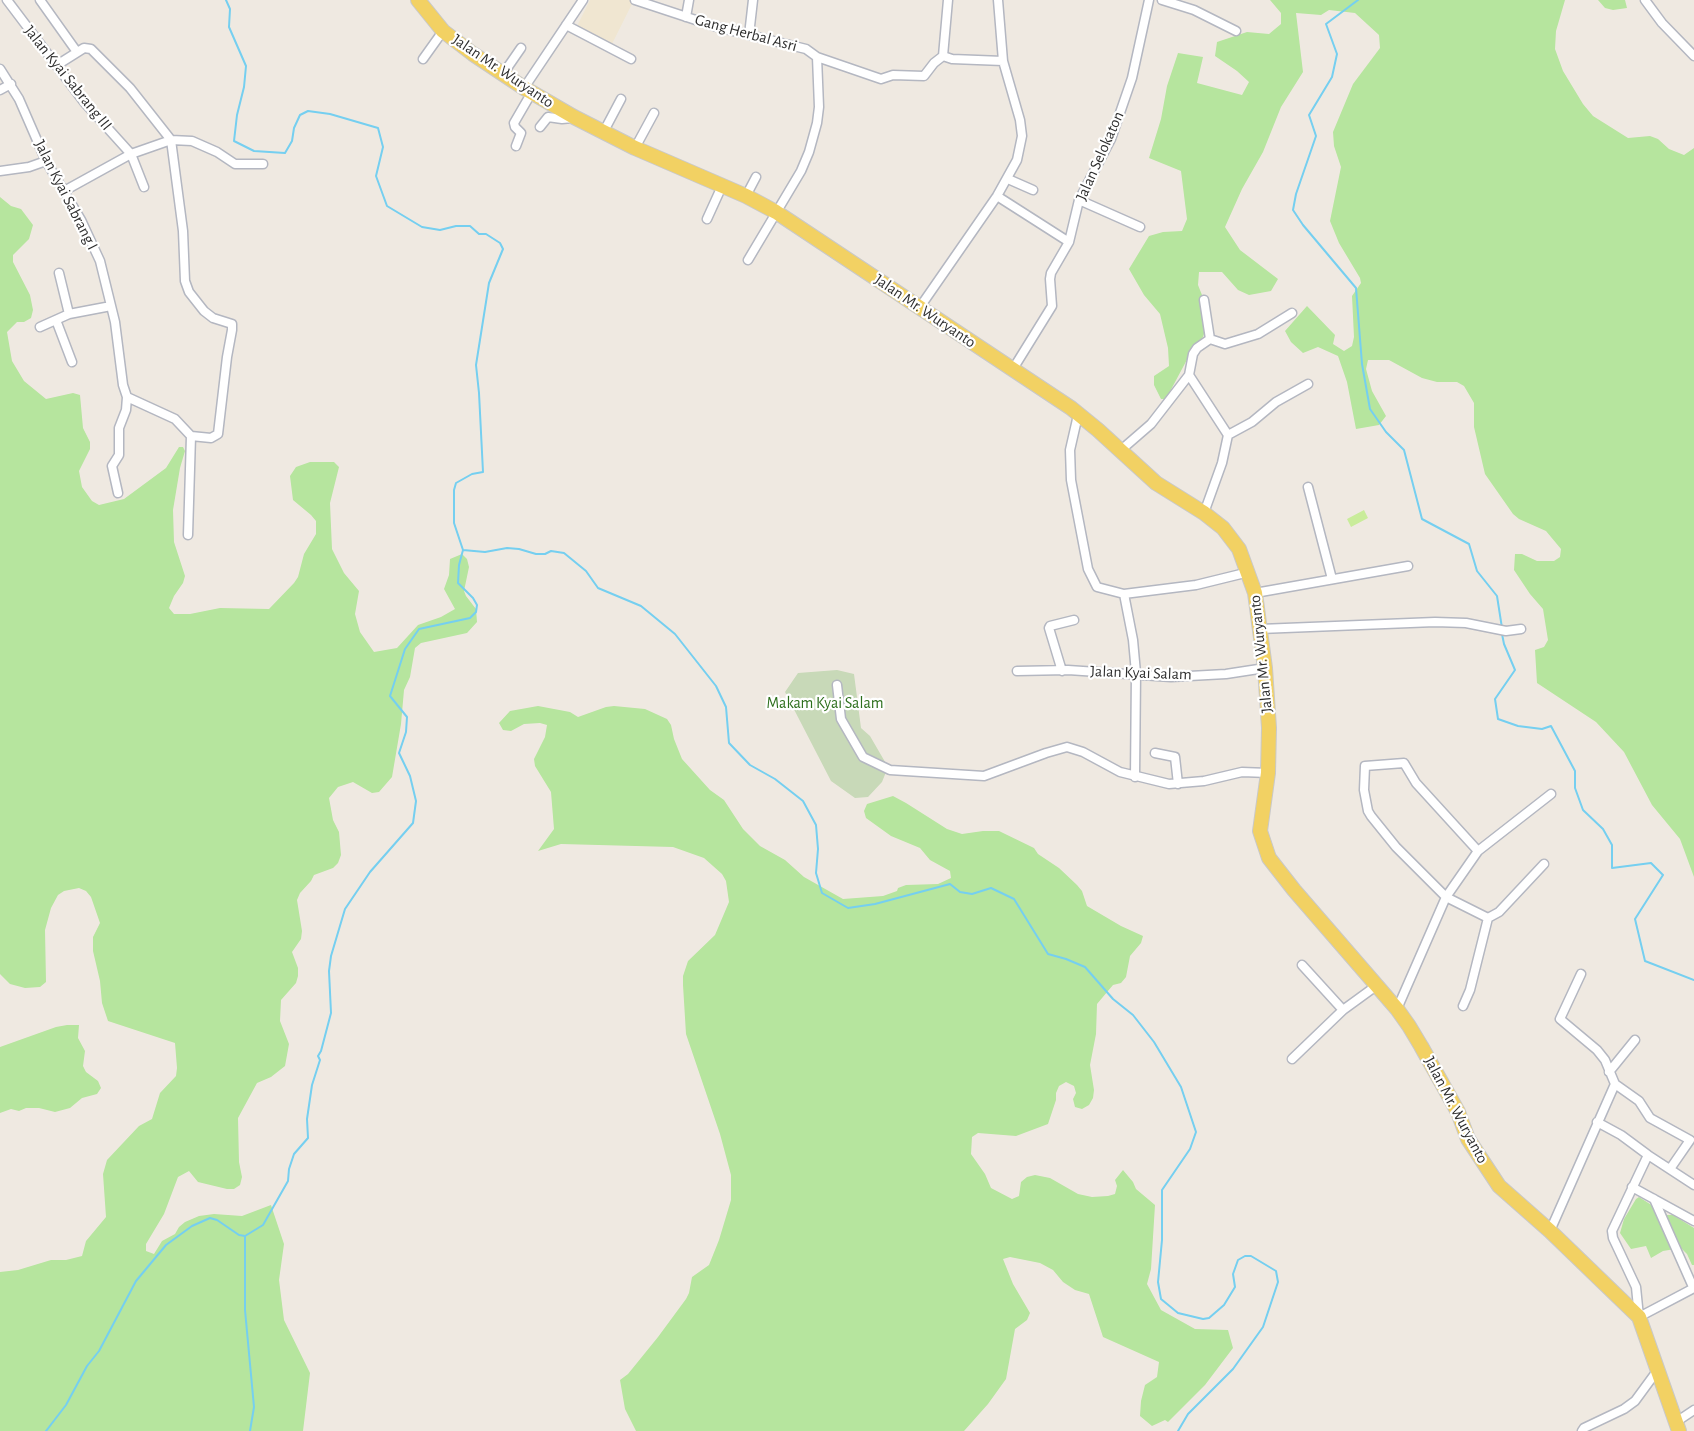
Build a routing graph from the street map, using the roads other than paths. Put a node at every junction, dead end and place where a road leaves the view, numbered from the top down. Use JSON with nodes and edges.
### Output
{"nodes":[{"id":1,"x":7,"y":0,"type":"edge"},
{"id":2,"x":40,"y":0,"type":"edge"},
{"id":3,"x":418,"y":0,"type":"edge"},
{"id":4,"x":583,"y":0,"type":"edge"},
{"id":5,"x":635,"y":0,"type":"edge"},
{"id":6,"x":689,"y":0,"type":"edge"},
{"id":7,"x":753,"y":0,"type":"edge"},
{"id":8,"x":948,"y":0,"type":"edge"},
{"id":9,"x":998,"y":0,"type":"edge"},
{"id":10,"x":1149,"y":0,"type":"edge"},
{"id":11,"x":1162,"y":0,"type":"edge"},
{"id":12,"x":1645,"y":0,"type":"edge"},
{"id":13,"x":687,"y":17,"type":"junction"},
{"id":14,"x":566,"y":25,"type":"junction"},
{"id":15,"x":443,"y":31,"type":"junction"},
{"id":16,"x":1236,"y":31,"type":"dead end"},
{"id":17,"x":749,"y":35,"type":"junction"},
{"id":18,"x":521,"y":48,"type":"dead end"},
{"id":19,"x":77,"y":52,"type":"junction"},
{"id":20,"x":943,"y":56,"type":"junction"},
{"id":21,"x":1694,"y":56,"type":"edge"},
{"id":22,"x":817,"y":57,"type":"junction"},
{"id":23,"x":423,"y":59,"type":"dead end"},
{"id":24,"x":631,"y":59,"type":"dead end"},
{"id":25,"x":1003,"y":61,"type":"junction"},
{"id":26,"x":57,"y":65,"type":"junction"},
{"id":27,"x":0,"y":69,"type":"edge"},
{"id":28,"x":503,"y":74,"type":"junction"},
{"id":29,"x":11,"y":84,"type":"junction"},
{"id":30,"x":0,"y":90,"type":"edge"},
{"id":31,"x":528,"y":90,"type":"junction"},
{"id":32,"x":621,"y":99,"type":"dead end"},
{"id":33,"x":654,"y":113,"type":"dead end"},
{"id":34,"x":573,"y":117,"type":"junction"},
{"id":35,"x":540,"y":127,"type":"dead end"},
{"id":36,"x":603,"y":133,"type":"junction"},
{"id":37,"x":171,"y":140,"type":"junction"},
{"id":38,"x":516,"y":146,"type":"dead end"},
{"id":39,"x":635,"y":148,"type":"junction"},
{"id":40,"x":131,"y":154,"type":"junction"},
{"id":41,"x":46,"y":161,"type":"junction"},
{"id":42,"x":263,"y":164,"type":"dead end"},
{"id":43,"x":0,"y":171,"type":"edge"},
{"id":44,"x":756,"y":177,"type":"dead end"},
{"id":45,"x":1008,"y":179,"type":"junction"},
{"id":46,"x":722,"y":186,"type":"junction"},
{"id":47,"x":144,"y":187,"type":"dead end"},
{"id":48,"x":1033,"y":190,"type":"dead end"},
{"id":49,"x":64,"y":191,"type":"junction"},
{"id":50,"x":746,"y":196,"type":"junction"},
{"id":51,"x":997,"y":196,"type":"junction"},
{"id":52,"x":1079,"y":200,"type":"junction"},
{"id":53,"x":776,"y":212,"type":"junction"},
{"id":54,"x":707,"y":219,"type":"dead end"},
{"id":55,"x":1140,"y":227,"type":"dead end"},
{"id":56,"x":1069,"y":242,"type":"junction"},
{"id":57,"x":748,"y":260,"type":"dead end"},
{"id":58,"x":59,"y":273,"type":"dead end"},
{"id":59,"x":1204,"y":300,"type":"dead end"},
{"id":60,"x":111,"y":306,"type":"junction"},
{"id":61,"x":920,"y":307,"type":"junction"},
{"id":62,"x":69,"y":314,"type":"junction"},
{"id":63,"x":1292,"y":314,"type":"dead end"},
{"id":64,"x":56,"y":320,"type":"junction"},
{"id":65,"x":40,"y":327,"type":"dead end"},
{"id":66,"x":1210,"y":339,"type":"junction"},
{"id":67,"x":72,"y":362,"type":"dead end"},
{"id":68,"x":1013,"y":369,"type":"junction"},
{"id":69,"x":1189,"y":375,"type":"junction"},
{"id":70,"x":1308,"y":384,"type":"dead end"},
{"id":71,"x":127,"y":397,"type":"junction"},
{"id":72,"x":1078,"y":414,"type":"junction"},
{"id":73,"x":1228,"y":435,"type":"junction"},
{"id":74,"x":190,"y":436,"type":"junction"},
{"id":75,"x":1121,"y":450,"type":"junction"},
{"id":76,"x":1308,"y":487,"type":"dead end"},
{"id":77,"x":118,"y":493,"type":"dead end"},
{"id":78,"x":1204,"y":513,"type":"junction"},
{"id":79,"x":188,"y":535,"type":"dead end"},
{"id":80,"x":1408,"y":566,"type":"dead end"},
{"id":81,"x":1249,"y":572,"type":"junction"},
{"id":82,"x":1332,"y":579,"type":"junction"},
{"id":83,"x":1255,"y":593,"type":"junction"},
{"id":84,"x":1124,"y":594,"type":"junction"},
{"id":85,"x":1074,"y":620,"type":"dead end"},
{"id":86,"x":1260,"y":629,"type":"junction"},
{"id":87,"x":1521,"y":629,"type":"dead end"},
{"id":88,"x":1265,"y":668,"type":"junction"},
{"id":89,"x":1017,"y":671,"type":"dead end"},
{"id":90,"x":1062,"y":671,"type":"junction"},
{"id":91,"x":1136,"y":673,"type":"junction"},
{"id":92,"x":837,"y":685,"type":"dead end"},
{"id":93,"x":1155,"y":753,"type":"dead end"},
{"id":94,"x":1268,"y":773,"type":"junction"},
{"id":95,"x":1135,"y":777,"type":"junction"},
{"id":96,"x":1178,"y":784,"type":"junction"},
{"id":97,"x":1551,"y":794,"type":"dead end"},
{"id":98,"x":1478,"y":851,"type":"junction"},
{"id":99,"x":1544,"y":864,"type":"dead end"},
{"id":100,"x":1446,"y":897,"type":"junction"},
{"id":101,"x":1488,"y":918,"type":"junction"},
{"id":102,"x":1302,"y":964,"type":"dead end"},
{"id":103,"x":1581,"y":974,"type":"dead end"},
{"id":104,"x":1376,"y":986,"type":"junction"},
{"id":105,"x":1463,"y":1006,"type":"dead end"},
{"id":106,"x":1343,"y":1010,"type":"junction"},
{"id":107,"x":1396,"y":1010,"type":"junction"},
{"id":108,"x":1635,"y":1040,"type":"dead end"},
{"id":109,"x":1292,"y":1059,"type":"dead end"},
{"id":110,"x":1609,"y":1072,"type":"junction"},
{"id":111,"x":1615,"y":1084,"type":"junction"},
{"id":112,"x":1597,"y":1122,"type":"junction"},
{"id":113,"x":1692,"y":1136,"type":"edge"},
{"id":114,"x":1648,"y":1155,"type":"junction"},
{"id":115,"x":1670,"y":1169,"type":"junction"},
{"id":116,"x":1694,"y":1185,"type":"edge"},
{"id":117,"x":1632,"y":1187,"type":"junction"},
{"id":118,"x":1654,"y":1199,"type":"junction"},
{"id":119,"x":1694,"y":1221,"type":"edge"},
{"id":120,"x":1550,"y":1231,"type":"junction"},
{"id":121,"x":1693,"y":1285,"type":"edge"},
{"id":122,"x":1639,"y":1317,"type":"junction"},
{"id":123,"x":1657,"y":1371,"type":"junction"},
{"id":124,"x":1694,"y":1410,"type":"edge"},
{"id":125,"x":1677,"y":1427,"type":"edge"},
{"id":126,"x":1582,"y":1431,"type":"edge"}],
"edges":[{"from":1,"to":26,"type":"street","name":"Jalan Kyai Sabrang III"},
{"from":2,"to":19,"type":"street"},
{"from":3,"to":15,"type":"main road","name":"Jalan Mr. Wuryanto"},
{"from":4,"to":14,"type":"street"},
{"from":5,"to":13,"type":"street","name":"Gang Herbal Asri"},
{"from":6,"to":13,"type":"street","name":"Gang Herbal Asri"},
{"from":7,"to":17,"type":"street"},
{"from":8,"to":20,"type":"street"},
{"from":9,"to":25,"type":"street"},
{"from":10,"to":52,"type":"street","name":"Jalan Selokaton"},
{"from":11,"to":16,"type":"street"},
{"from":12,"to":21,"type":"street"},
{"from":13,"to":17,"type":"street","name":"Gang Herbal Asri"},
{"from":14,"to":24,"type":"street"},
{"from":14,"to":31,"type":"street"},
{"from":15,"to":23,"type":"street"},
{"from":15,"to":28,"type":"main road","name":"Jalan Mr. Wuryanto"},
{"from":17,"to":22,"type":"street","name":"Gang Herbal Asri"},
{"from":18,"to":28,"type":"street"},
{"from":19,"to":26,"type":"street"},
{"from":19,"to":37,"type":"street"},
{"from":20,"to":22,"type":"street"},
{"from":20,"to":25,"type":"street"},
{"from":22,"to":53,"type":"street","name":"Gang Herbal Asri"},
{"from":25,"to":45,"type":"street"},
{"from":26,"to":40,"type":"street","name":"Jalan Kyai Sabrang III"},
{"from":27,"to":29,"type":"street","name":"Jalan Kyai Sabrang I"},
{"from":28,"to":31,"type":"main road","name":"Jalan Mr. Wuryanto"},
{"from":29,"to":30,"type":"street"},
{"from":29,"to":41,"type":"street","name":"Jalan Kyai Sabrang I"},
{"from":31,"to":34,"type":"main road","name":"Jalan Mr. Wuryanto"},
{"from":31,"to":38,"type":"street"},
{"from":32,"to":36,"type":"street"},
{"from":33,"to":39,"type":"street"},
{"from":34,"to":35,"type":"street"},
{"from":34,"to":36,"type":"main road","name":"Jalan Mr. Wuryanto"},
{"from":36,"to":39,"type":"main road","name":"Jalan Mr. Wuryanto"},
{"from":37,"to":40,"type":"street"},
{"from":37,"to":42,"type":"street"},
{"from":37,"to":74,"type":"street"},
{"from":39,"to":46,"type":"main road","name":"Jalan Mr. Wuryanto"},
{"from":40,"to":47,"type":"street"},
{"from":40,"to":49,"type":"street"},
{"from":41,"to":43,"type":"street"},
{"from":41,"to":49,"type":"street","name":"Jalan Kyai Sabrang I"},
{"from":44,"to":50,"type":"street"},
{"from":45,"to":48,"type":"street"},
{"from":45,"to":51,"type":"street"},
{"from":46,"to":50,"type":"main road","name":"Jalan Mr. Wuryanto"},
{"from":46,"to":54,"type":"street"},
{"from":49,"to":60,"type":"street","name":"Jalan Kyai Sabrang I"},
{"from":50,"to":53,"type":"main road","name":"Jalan Mr. Wuryanto"},
{"from":51,"to":56,"type":"street"},
{"from":51,"to":61,"type":"street"},
{"from":52,"to":55,"type":"street"},
{"from":52,"to":56,"type":"street","name":"Jalan Selokaton"},
{"from":53,"to":57,"type":"street","name":"Gang Herbal Asri"},
{"from":53,"to":61,"type":"main road","name":"Jalan Mr. Wuryanto"},
{"from":56,"to":68,"type":"street","name":"Jalan Selokaton"},
{"from":58,"to":62,"type":"street"},
{"from":59,"to":66,"type":"street"},
{"from":60,"to":62,"type":"street"},
{"from":60,"to":71,"type":"street","name":"Jalan Kyai Sabrang I"},
{"from":61,"to":68,"type":"main road","name":"Jalan Mr. Wuryanto"},
{"from":62,"to":64,"type":"street"},
{"from":63,"to":66,"type":"street"},
{"from":64,"to":65,"type":"street"},
{"from":64,"to":67,"type":"street"},
{"from":66,"to":69,"type":"street"},
{"from":68,"to":72,"type":"main road","name":"Jalan Mr. Wuryanto"},
{"from":69,"to":73,"type":"street"},
{"from":69,"to":75,"type":"street"},
{"from":70,"to":73,"type":"street"},
{"from":71,"to":74,"type":"street"},
{"from":71,"to":77,"type":"street","name":"Jalan Kyai Sabrang I"},
{"from":72,"to":75,"type":"main road","name":"Jalan Mr. Wuryanto"},
{"from":72,"to":84,"type":"street"},
{"from":73,"to":78,"type":"street"},
{"from":74,"to":79,"type":"street"},
{"from":75,"to":78,"type":"main road","name":"Jalan Mr. Wuryanto"},
{"from":76,"to":82,"type":"street"},
{"from":78,"to":81,"type":"main road","name":"Jalan Mr. Wuryanto"},
{"from":80,"to":82,"type":"street"},
{"from":81,"to":83,"type":"main road","name":"Jalan Mr. Wuryanto"},
{"from":81,"to":84,"type":"street"},
{"from":82,"to":83,"type":"street"},
{"from":83,"to":86,"type":"main road","name":"Jalan Mr. Wuryanto"},
{"from":84,"to":91,"type":"street"},
{"from":85,"to":90,"type":"street"},
{"from":86,"to":87,"type":"street"},
{"from":86,"to":88,"type":"main road","name":"Jalan Mr. Wuryanto"},
{"from":88,"to":91,"type":"street","name":"Jalan Kyai Salam"},
{"from":88,"to":94,"type":"main road","name":"Jalan Mr. Wuryanto"},
{"from":89,"to":90,"type":"street","name":"Jalan Kyai Salam"},
{"from":90,"to":91,"type":"street","name":"Jalan Kyai Salam"},
{"from":91,"to":95,"type":"street"},
{"from":92,"to":95,"type":"street"},
{"from":93,"to":96,"type":"street"},
{"from":94,"to":96,"type":"street"},
{"from":94,"to":104,"type":"main road","name":"Jalan Mr. Wuryanto"},
{"from":95,"to":96,"type":"street"},
{"from":97,"to":98,"type":"street"},
{"from":98,"to":100,"type":"street"},
{"from":98,"to":100,"type":"street"},
{"from":99,"to":101,"type":"street"},
{"from":100,"to":101,"type":"street"},
{"from":100,"to":107,"type":"street"},
{"from":101,"to":105,"type":"street"},
{"from":102,"to":106,"type":"street"},
{"from":103,"to":110,"type":"street"},
{"from":104,"to":106,"type":"street"},
{"from":104,"to":107,"type":"main road","name":"Jalan Mr. Wuryanto"},
{"from":106,"to":109,"type":"street"},
{"from":107,"to":120,"type":"main road","name":"Jalan Mr. Wuryanto"},
{"from":108,"to":110,"type":"street"},
{"from":110,"to":111,"type":"street"},
{"from":111,"to":112,"type":"street"},
{"from":111,"to":113,"type":"street"},
{"from":112,"to":114,"type":"street"},
{"from":112,"to":120,"type":"street"},
{"from":113,"to":115,"type":"street"},
{"from":114,"to":115,"type":"street"},
{"from":114,"to":117,"type":"street"},
{"from":115,"to":116,"type":"street"},
{"from":117,"to":118,"type":"street"},
{"from":117,"to":122,"type":"street"},
{"from":118,"to":119,"type":"street"},
{"from":118,"to":121,"type":"street"},
{"from":120,"to":122,"type":"main road","name":"Jalan Mr. Wuryanto"},
{"from":121,"to":122,"type":"street"},
{"from":122,"to":123,"type":"main road","name":"Jalan Mr. Wuryanto"},
{"from":123,"to":125,"type":"main road","name":"Jalan Mr. Wuryanto"},
{"from":123,"to":126,"type":"street"},
{"from":124,"to":125,"type":"street"}]}
